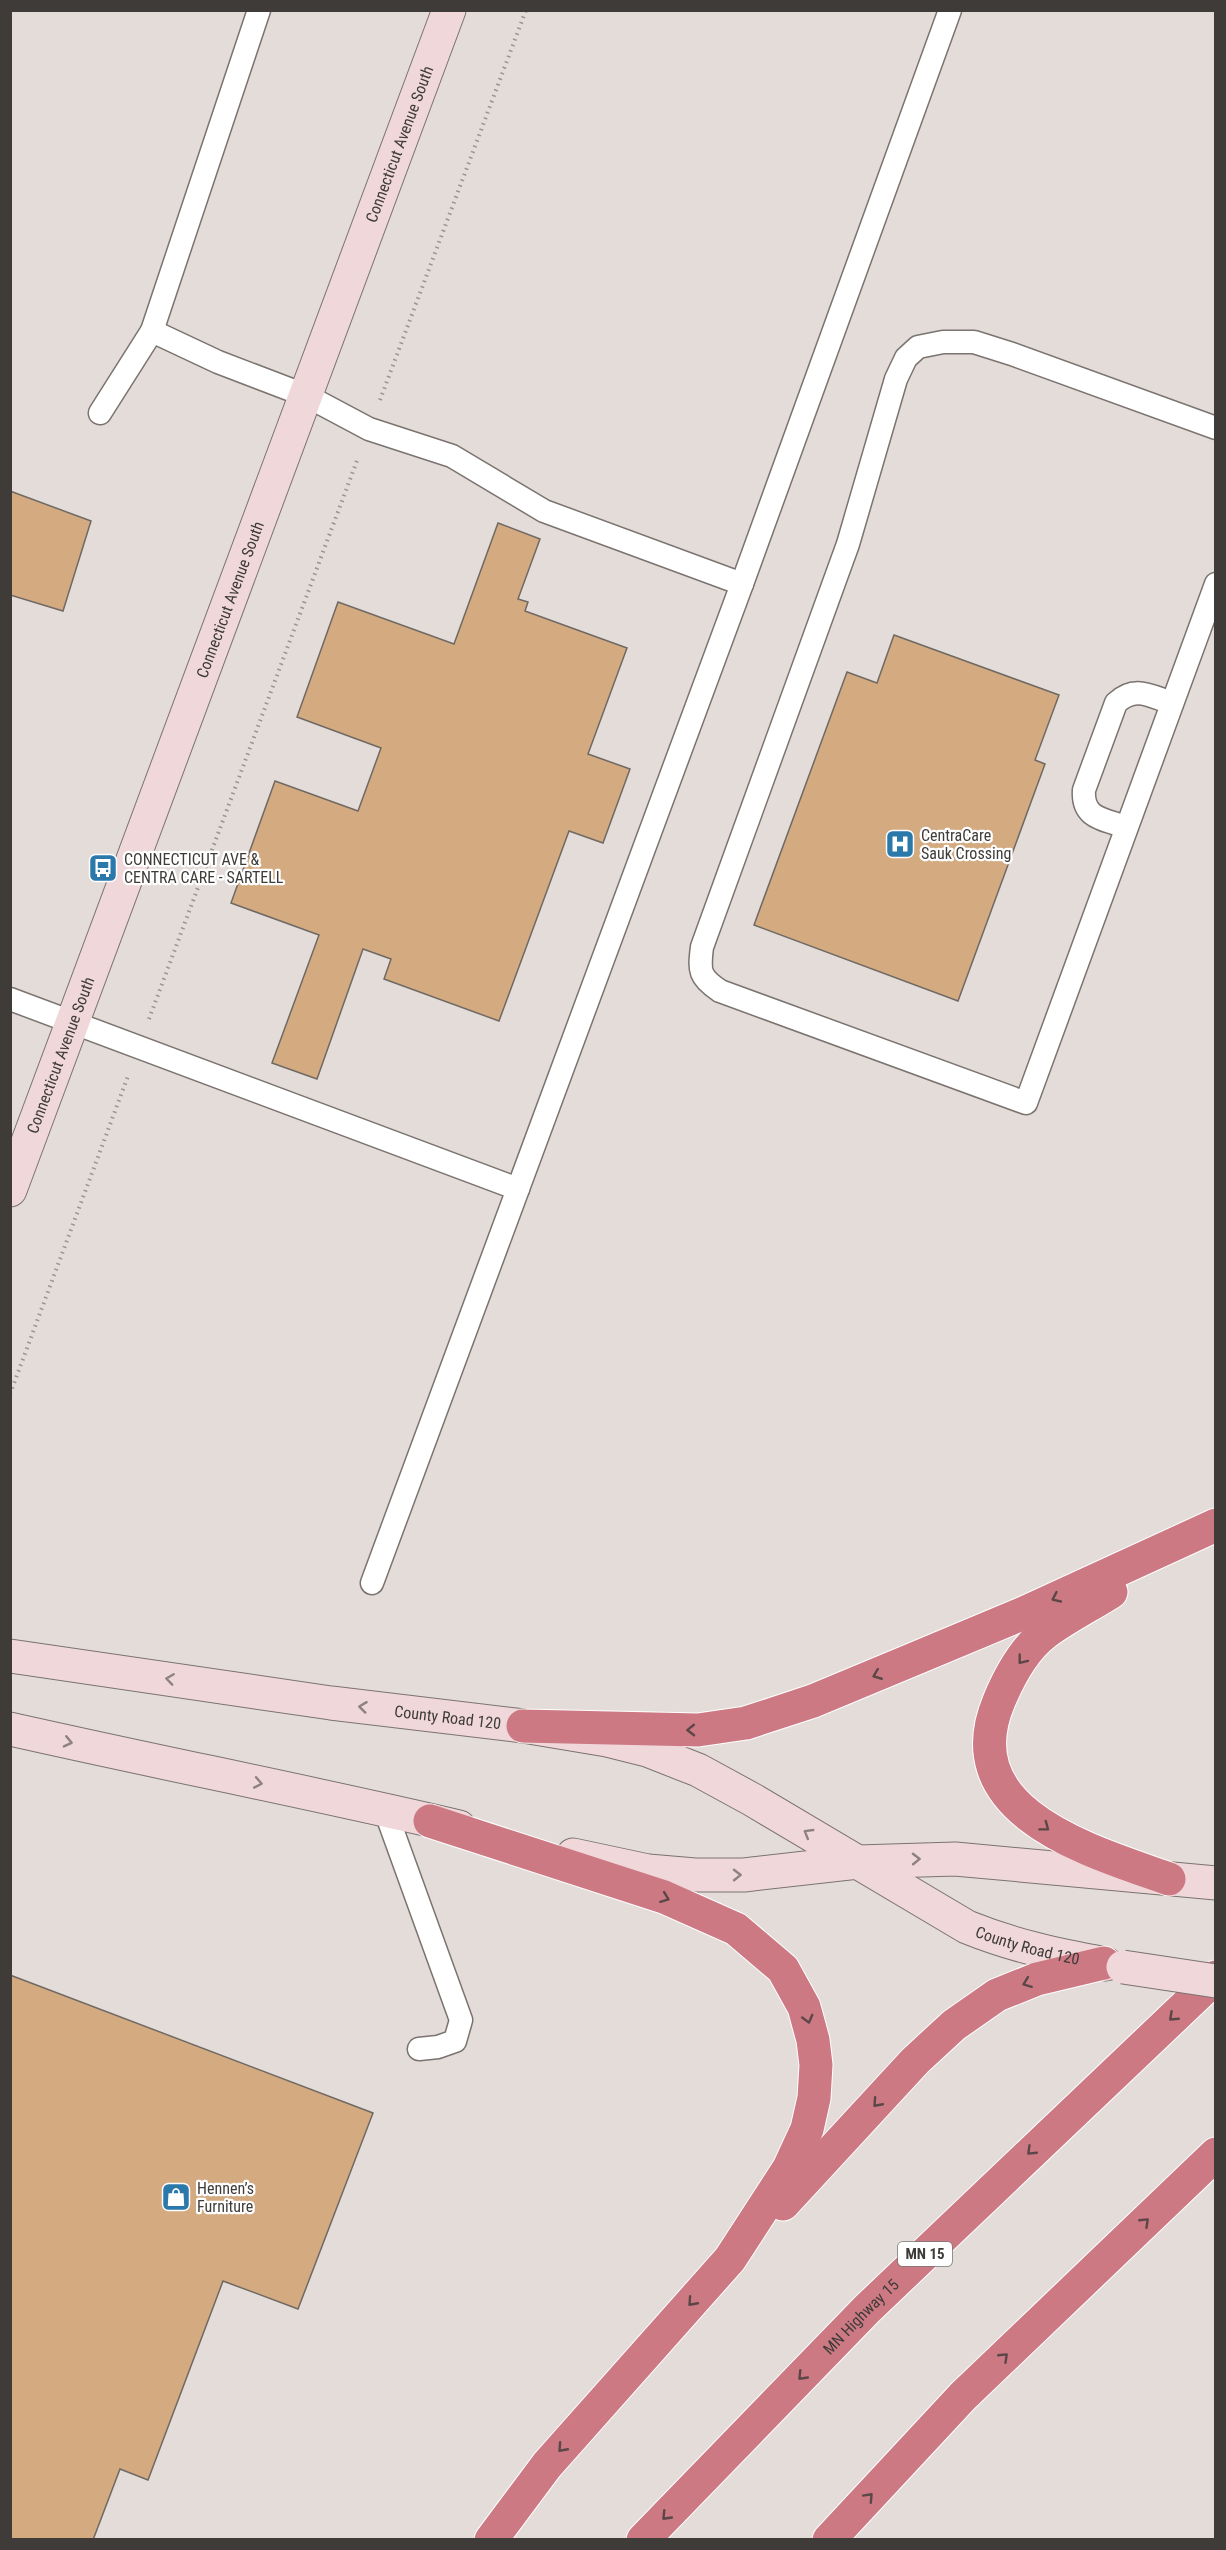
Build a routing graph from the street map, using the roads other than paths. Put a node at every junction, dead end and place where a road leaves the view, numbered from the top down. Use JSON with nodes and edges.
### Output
{"nodes":[{"id":1,"x":259,"y":10,"type":"edge"},
{"id":2,"x":450,"y":10,"type":"edge"},
{"id":3,"x":950,"y":10,"type":"edge"},
{"id":4,"x":152,"y":331,"type":"junction"},
{"id":5,"x":307,"y":396,"type":"junction"},
{"id":6,"x":100,"y":412,"type":"dead end"},
{"id":7,"x":1215,"y":428,"type":"edge"},
{"id":8,"x":742,"y":584,"type":"junction"},
{"id":9,"x":1215,"y":584,"type":"edge"},
{"id":10,"x":1172,"y":703,"type":"junction"},
{"id":11,"x":1126,"y":827,"type":"junction"},
{"id":12,"x":10,"y":999,"type":"edge"},
{"id":13,"x":73,"y":1021,"type":"junction"},
{"id":14,"x":519,"y":1189,"type":"junction"},
{"id":15,"x":10,"y":1190,"type":"edge"},
{"id":16,"x":1210,"y":1527,"type":"edge"},
{"id":17,"x":372,"y":1583,"type":"dead end"},
{"id":18,"x":10,"y":1656,"type":"edge"},
{"id":19,"x":523,"y":1726,"type":"junction"},
{"id":20,"x":10,"y":1730,"type":"edge"},
{"id":21,"x":385,"y":1810,"type":"junction"},
{"id":22,"x":430,"y":1821,"type":"junction"},
{"id":23,"x":858,"y":1862,"type":"junction"},
{"id":24,"x":1169,"y":1878,"type":"junction"},
{"id":25,"x":1213,"y":1882,"type":"edge"},
{"id":26,"x":1113,"y":1965,"type":"junction"},
{"id":27,"x":1215,"y":1979,"type":"edge"},
{"id":28,"x":419,"y":2049,"type":"dead end"},
{"id":29,"x":1215,"y":2154,"type":"edge"},
{"id":30,"x":730,"y":2259,"type":"junction"},
{"id":31,"x":491,"y":2540,"type":"edge"},
{"id":32,"x":643,"y":2540,"type":"edge"},
{"id":33,"x":829,"y":2540,"type":"edge"}],
"edges":[{"from":1,"to":4,"type":"lane"},
{"from":2,"to":5,"type":"street","name":"Connecticut Avenue South"},
{"from":3,"to":8,"type":"lane"},
{"from":4,"to":5,"type":"lane"},
{"from":4,"to":6,"type":"lane"},
{"from":5,"to":8,"type":"lane"},
{"from":5,"to":13,"type":"street","name":"Connecticut Avenue South"},
{"from":7,"to":11,"type":"lane"},
{"from":8,"to":14,"type":"lane"},
{"from":9,"to":10,"type":"lane"},
{"from":10,"to":11,"type":"lane"},
{"from":10,"to":11,"type":"lane"},
{"from":12,"to":13,"type":"lane"},
{"from":13,"to":14,"type":"lane"},
{"from":13,"to":15,"type":"street","name":"Connecticut Avenue South"},
{"from":14,"to":17,"type":"lane"},
{"from":16,"to":19,"type":"highway","one_way":true},
{"from":16,"to":24,"type":"highway","one_way":true},
{"from":19,"to":18,"type":"street","name":"County Road 120","one_way":true},
{"from":23,"to":19,"type":"street","name":"County Road 120","one_way":true},
{"from":20,"to":21,"type":"street","one_way":true},
{"from":21,"to":22,"type":"street"},
{"from":21,"to":28,"type":"lane"},
{"from":22,"to":23,"type":"street","one_way":true},
{"from":22,"to":30,"type":"highway","one_way":true},
{"from":23,"to":24,"type":"street","one_way":true},
{"from":23,"to":26,"type":"street","name":"County Road 120"},
{"from":24,"to":25,"type":"street"},
{"from":26,"to":27,"type":"street","name":"County Road 120","bridge":true},
{"from":26,"to":30,"type":"highway","one_way":true},
{"from":27,"to":32,"type":"highway","name":"MN Highway 15","number":"MN 15","one_way":true},
{"from":33,"to":29,"type":"highway","one_way":true},
{"from":30,"to":31,"type":"highway","one_way":true}]}
